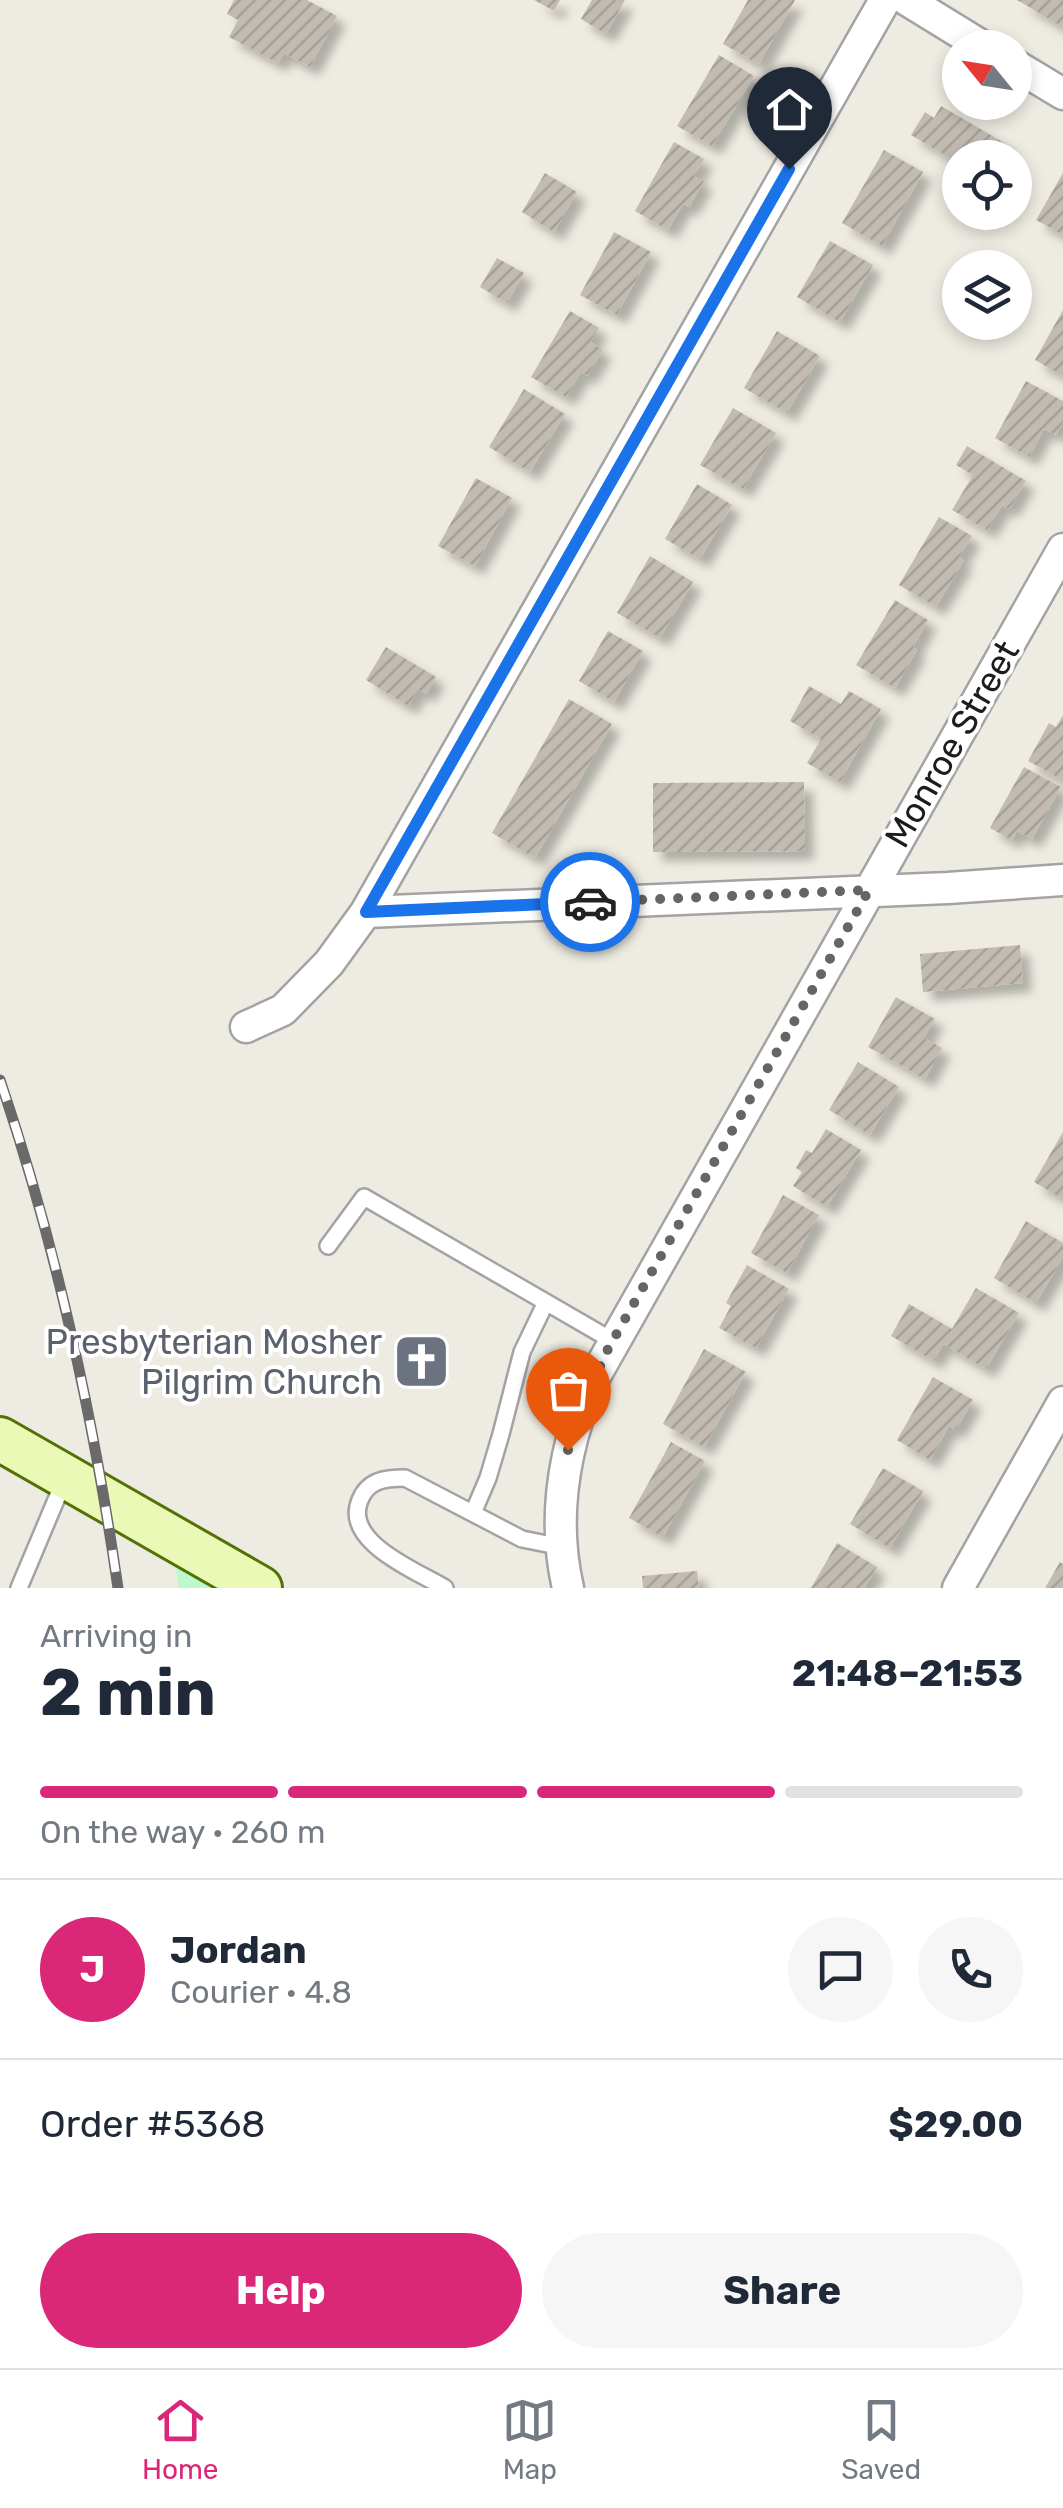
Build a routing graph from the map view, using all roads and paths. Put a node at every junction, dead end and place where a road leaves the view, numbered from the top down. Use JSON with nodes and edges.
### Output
{"nodes":[{"id":1,"x":885,"y":0,"type":"edge"},
{"id":2,"x":907,"y":0,"type":"edge"},
{"id":3,"x":956,"y":30,"type":"edge"},
{"id":4,"x":1032,"y":75,"type":"edge"},
{"id":5,"x":1063,"y":94,"type":"edge"},
{"id":6,"x":1063,"y":548,"type":"edge"},
{"id":7,"x":1063,"y":880,"type":"edge"},
{"id":8,"x":869,"y":890,"type":"junction"},
{"id":9,"x":366,"y":912,"type":"junction"},
{"id":10,"x":246,"y":1027,"type":"dead end"},
{"id":11,"x":328,"y":1246,"type":"dead end"},
{"id":12,"x":546,"y":1302,"type":"junction"},
{"id":13,"x":614,"y":1341,"type":"junction"},
{"id":14,"x":1063,"y":1402,"type":"edge"},
{"id":15,"x":0,"y":1439,"type":"edge"},
{"id":16,"x":66,"y":1477,"type":"junction"},
{"id":17,"x":473,"y":1514,"type":"junction"},
{"id":18,"x":562,"y":1547,"type":"junction"},
{"id":19,"x":19,"y":1588,"type":"edge"},
{"id":20,"x":260,"y":1588,"type":"edge"},
{"id":21,"x":445,"y":1588,"type":"edge"},
{"id":22,"x":568,"y":1588,"type":"edge"},
{"id":23,"x":958,"y":1588,"type":"edge"}],
"edges":[{"from":1,"to":9,"type":"street"},
{"from":2,"to":3,"type":"street"},
{"from":4,"to":5,"type":"street"},
{"from":6,"to":8,"type":"street","name":"Monroe Street"},
{"from":7,"to":8,"type":"street"},
{"from":8,"to":9,"type":"street"},
{"from":8,"to":13,"type":"street","name":"Monroe Street"},
{"from":9,"to":10,"type":"street"},
{"from":11,"to":12,"type":"lane"},
{"from":12,"to":13,"type":"lane"},
{"from":12,"to":17,"type":"lane"},
{"from":13,"to":18,"type":"street","name":"Monroe Street"},
{"from":14,"to":23,"type":"street"},
{"from":15,"to":16,"type":"main road"},
{"from":16,"to":19,"type":"lane"},
{"from":16,"to":20,"type":"main road"},
{"from":17,"to":18,"type":"lane"},
{"from":17,"to":21,"type":"lane"},
{"from":18,"to":22,"type":"street","name":"Monroe Street"}]}
